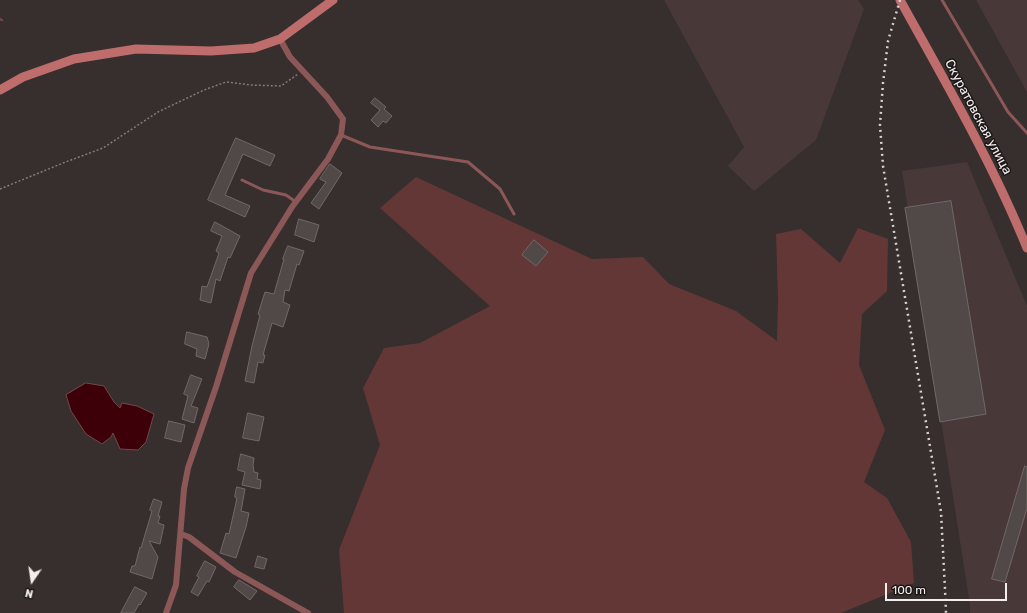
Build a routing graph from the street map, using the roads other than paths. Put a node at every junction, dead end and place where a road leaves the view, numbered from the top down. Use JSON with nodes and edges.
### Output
{"nodes":[{"id":1,"x":333,"y":0,"type":"edge"},
{"id":2,"x":900,"y":0,"type":"edge"},
{"id":3,"x":942,"y":0,"type":"edge"},
{"id":4,"x":280,"y":38,"type":"junction"},
{"id":5,"x":0,"y":90,"type":"edge"},
{"id":6,"x":1027,"y":133,"type":"edge"},
{"id":7,"x":342,"y":136,"type":"junction"},
{"id":8,"x":242,"y":180,"type":"dead end"},
{"id":9,"x":296,"y":202,"type":"junction"},
{"id":10,"x":514,"y":214,"type":"dead end"},
{"id":11,"x":1027,"y":248,"type":"edge"},
{"id":12,"x":181,"y":534,"type":"junction"},
{"id":13,"x":166,"y":613,"type":"edge"},
{"id":14,"x":308,"y":613,"type":"edge"}],
"edges":[{"from":1,"to":4,"type":"street"},
{"from":2,"to":11,"type":"street","name":"Скуратовская улица"},
{"from":3,"to":6,"type":"lane"},
{"from":4,"to":5,"type":"street"},
{"from":4,"to":7,"type":"street"},
{"from":7,"to":9,"type":"street"},
{"from":7,"to":10,"type":"lane"},
{"from":8,"to":9,"type":"lane"},
{"from":9,"to":12,"type":"street"},
{"from":12,"to":13,"type":"street"},
{"from":12,"to":14,"type":"street"}]}
